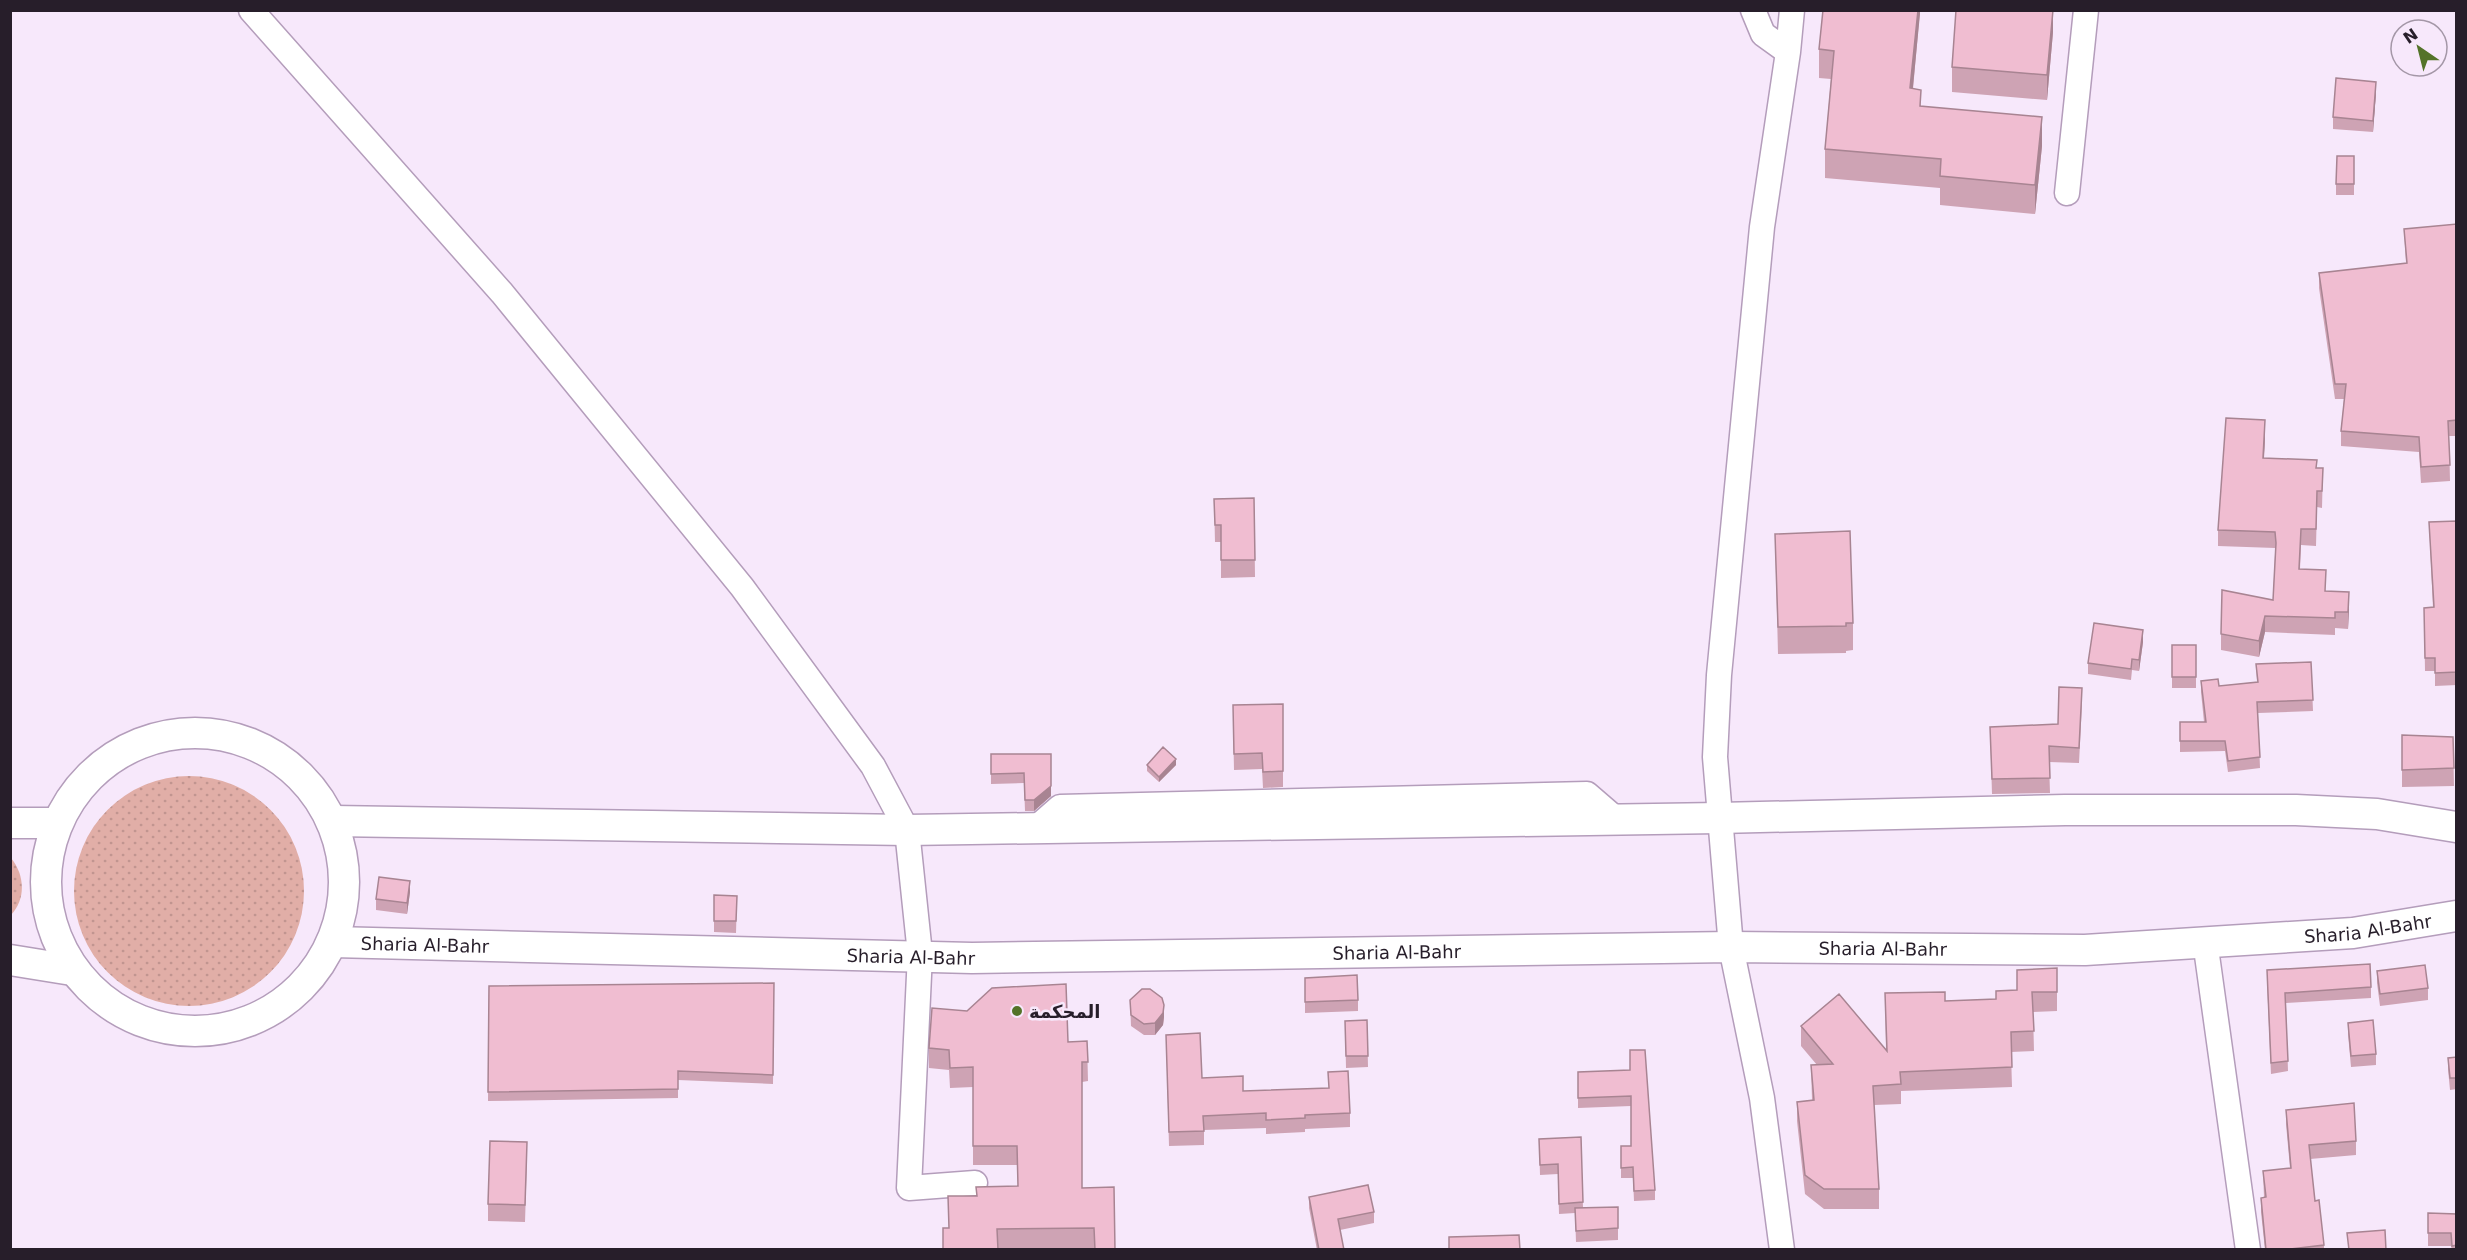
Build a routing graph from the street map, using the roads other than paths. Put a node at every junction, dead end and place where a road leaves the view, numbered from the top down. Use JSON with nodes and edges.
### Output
{"nodes":[{"id":1,"x":250,"y":10,"type":"edge"},
{"id":2,"x":1753,"y":10,"type":"edge"},
{"id":3,"x":1792,"y":10,"type":"edge"},
{"id":4,"x":2086,"y":10,"type":"edge"},
{"id":5,"x":1788,"y":52,"type":"junction"},
{"id":6,"x":2067,"y":194,"type":"dead end"},
{"id":7,"x":1719,"y":818,"type":"junction"},
{"id":8,"x":333,"y":821,"type":"junction"},
{"id":9,"x":10,"y":823,"type":"edge"},
{"id":10,"x":57,"y":823,"type":"junction"},
{"id":11,"x":2457,"y":827,"type":"edge"},
{"id":12,"x":908,"y":830,"type":"junction"},
{"id":13,"x":2457,"y":916,"type":"edge"},
{"id":14,"x":2205,"y":941,"type":"junction"},
{"id":15,"x":333,"y":942,"type":"junction"},
{"id":16,"x":1731,"y":947,"type":"junction"},
{"id":17,"x":920,"y":954,"type":"junction"},
{"id":18,"x":10,"y":960,"type":"edge"},
{"id":19,"x":72,"y":970,"type":"junction"},
{"id":20,"x":975,"y":1184,"type":"dead end"},
{"id":21,"x":1782,"y":1250,"type":"edge"},
{"id":22,"x":2248,"y":1250,"type":"edge"}],
"edges":[{"from":1,"to":12,"type":"street"},
{"from":2,"to":5,"type":"street"},
{"from":3,"to":5,"type":"street"},
{"from":4,"to":6,"type":"street"},
{"from":5,"to":7,"type":"street"},
{"from":7,"to":11,"type":"main road"},
{"from":7,"to":12,"type":"main road"},
{"from":7,"to":16,"type":"street"},
{"from":8,"to":10,"type":"main road"},
{"from":8,"to":12,"type":"main road"},
{"from":8,"to":15,"type":"main road"},
{"from":9,"to":10,"type":"main road"},
{"from":10,"to":19,"type":"main road"},
{"from":12,"to":17,"type":"street"},
{"from":13,"to":14,"type":"main road","name":"Sharia Al-Bahr"},
{"from":14,"to":16,"type":"main road","name":"Sharia Al-Bahr"},
{"from":14,"to":22,"type":"street"},
{"from":15,"to":17,"type":"main road","name":"Sharia Al-Bahr"},
{"from":15,"to":19,"type":"main road"},
{"from":16,"to":17,"type":"main road","name":"Sharia Al-Bahr"},
{"from":16,"to":21,"type":"street"},
{"from":17,"to":20,"type":"street"},
{"from":18,"to":19,"type":"main road"}]}
